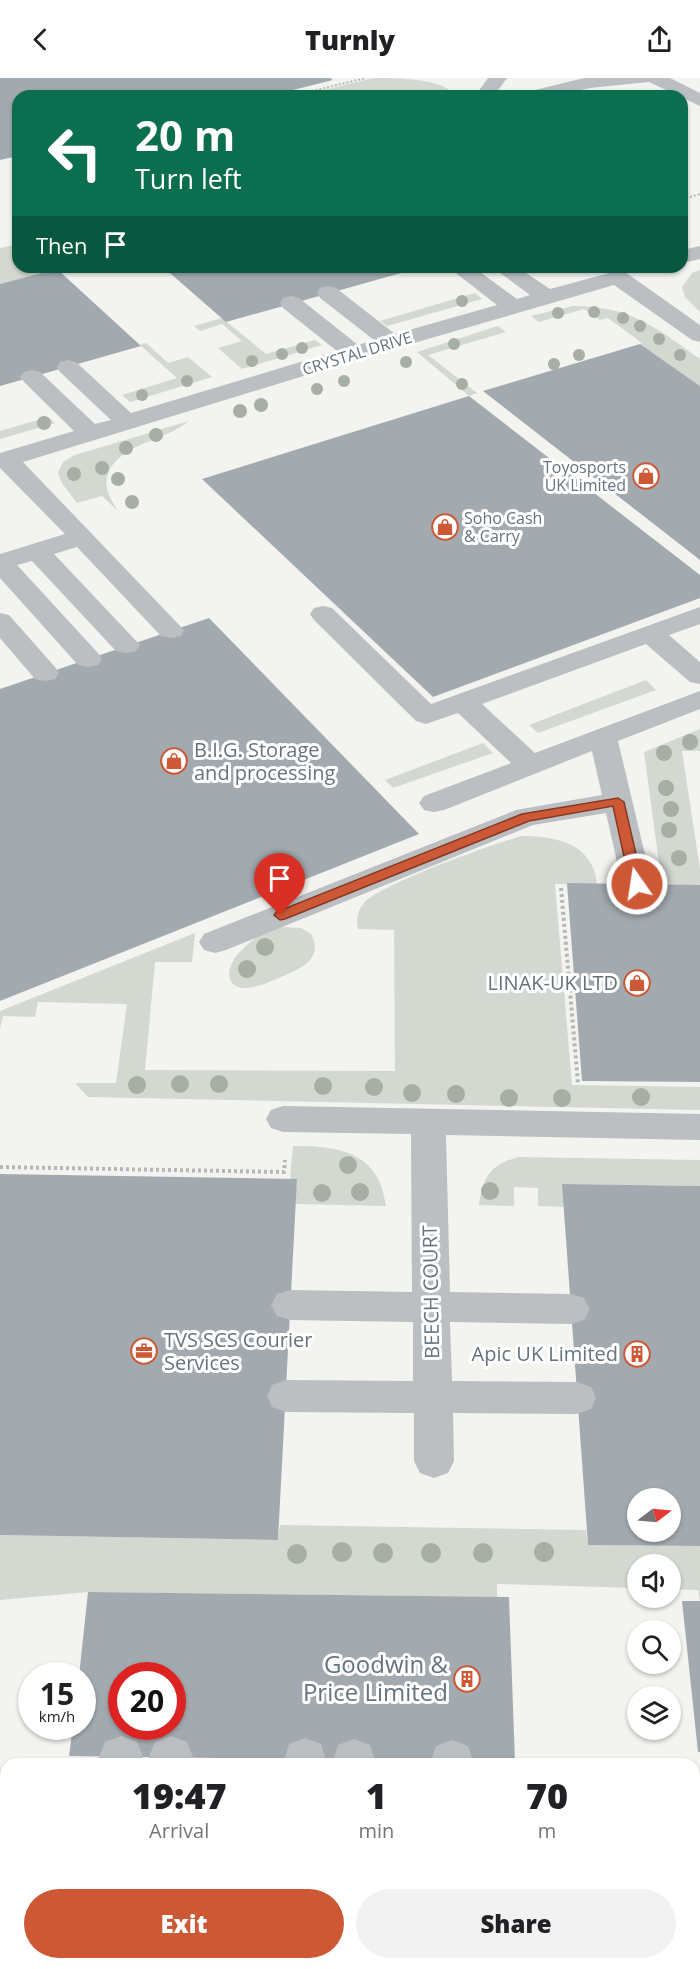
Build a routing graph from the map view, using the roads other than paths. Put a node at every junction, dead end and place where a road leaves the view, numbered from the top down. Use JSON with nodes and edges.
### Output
{"nodes":[{"id":1,"x":498,"y":78,"type":"edge"},
{"id":2,"x":643,"y":78,"type":"edge"},
{"id":3,"x":489,"y":90,"type":"edge"},
{"id":4,"x":558,"y":90,"type":"edge"},
{"id":5,"x":662,"y":90,"type":"edge"},
{"id":6,"x":674,"y":90,"type":"edge"},
{"id":7,"x":467,"y":273,"type":"edge"},
{"id":8,"x":512,"y":273,"type":"edge"},
{"id":9,"x":328,"y":293,"type":"dead end"},
{"id":10,"x":546,"y":297,"type":"junction"},
{"id":11,"x":291,"y":303,"type":"dead end"},
{"id":12,"x":514,"y":307,"type":"junction"},
{"id":13,"x":700,"y":335,"type":"edge"},
{"id":14,"x":391,"y":342,"type":"junction"},
{"id":15,"x":354,"y":353,"type":"junction"},
{"id":16,"x":68,"y":367,"type":"dead end"},
{"id":17,"x":32,"y":377,"type":"dead end"},
{"id":18,"x":127,"y":422,"type":"junction"},
{"id":19,"x":91,"y":434,"type":"junction"},
{"id":20,"x":4,"y":460,"type":"edge"},
{"id":21,"x":82,"y":537,"type":"junction"},
{"id":22,"x":37,"y":550,"type":"junction"},
{"id":23,"x":323,"y":614,"type":"dead end"},
{"id":24,"x":700,"y":615,"type":"edge"},
{"id":25,"x":0,"y":621,"type":"edge"},
{"id":26,"x":656,"y":625,"type":"junction"},
{"id":27,"x":171,"y":630,"type":"dead end"},
{"id":28,"x":126,"y":645,"type":"dead end"},
{"id":29,"x":88,"y":659,"type":"dead end"},
{"id":30,"x":45,"y":673,"type":"dead end"},
{"id":31,"x":700,"y":676,"type":"edge"},
{"id":32,"x":469,"y":694,"type":"junction"},
{"id":33,"x":700,"y":699,"type":"edge"},
{"id":34,"x":603,"y":737,"type":"junction"},
{"id":35,"x":530,"y":765,"type":"junction"},
{"id":36,"x":618,"y":802,"type":"junction"},
{"id":37,"x":434,"y":803,"type":"dead end"},
{"id":38,"x":637,"y":884,"type":"dead end"},
{"id":39,"x":215,"y":942,"type":"dead end"},
{"id":40,"x":428,"y":1123,"type":"junction"},
{"id":41,"x":700,"y":1127,"type":"edge"},
{"id":42,"x":284,"y":1135,"type":"road end"},
{"id":43,"x":290,"y":1305,"type":"dead end"},
{"id":44,"x":430,"y":1306,"type":"junction"},
{"id":45,"x":571,"y":1309,"type":"dead end"},
{"id":46,"x":286,"y":1396,"type":"dead end"},
{"id":47,"x":432,"y":1397,"type":"junction"},
{"id":48,"x":577,"y":1398,"type":"dead end"},
{"id":49,"x":434,"y":1461,"type":"dead end"}],
"edges":[{"from":1,"to":3,"type":"street"},
{"from":2,"to":4,"type":"street"},
{"from":2,"to":5,"type":"street"},
{"from":2,"to":6,"type":"street"},
{"from":7,"to":12,"type":"street"},
{"from":8,"to":10,"type":"street"},
{"from":9,"to":14,"type":"street"},
{"from":10,"to":12,"type":"street","name":"CRYSTAL DRIVE"},
{"from":10,"to":13,"type":"street","name":"CRYSTAL DRIVE"},
{"from":11,"to":15,"type":"street"},
{"from":12,"to":14,"type":"street","name":"CRYSTAL DRIVE"},
{"from":14,"to":15,"type":"street","name":"CRYSTAL DRIVE"},
{"from":15,"to":18,"type":"street","name":"CRYSTAL DRIVE"},
{"from":16,"to":18,"type":"street"},
{"from":17,"to":19,"type":"street"},
{"from":18,"to":19,"type":"street","name":"CRYSTAL DRIVE"},
{"from":19,"to":20,"type":"street","name":"CRYSTAL DRIVE"},
{"from":20,"to":21,"type":"street"},
{"from":21,"to":22,"type":"street"},
{"from":21,"to":27,"type":"street"},
{"from":22,"to":28,"type":"street"},
{"from":22,"to":29,"type":"street"},
{"from":23,"to":32,"type":"street"},
{"from":24,"to":26,"type":"street"},
{"from":25,"to":30,"type":"street"},
{"from":26,"to":31,"type":"street"},
{"from":26,"to":32,"type":"street"},
{"from":32,"to":35,"type":"street"},
{"from":33,"to":34,"type":"street"},
{"from":34,"to":35,"type":"street"},
{"from":34,"to":36,"type":"street"},
{"from":35,"to":37,"type":"street"},
{"from":36,"to":38,"type":"street"},
{"from":36,"to":39,"type":"street"},
{"from":40,"to":41,"type":"street"},
{"from":40,"to":42,"type":"street"},
{"from":40,"to":44,"type":"street","name":"BEECH COURT"},
{"from":43,"to":44,"type":"street"},
{"from":44,"to":45,"type":"street"},
{"from":44,"to":47,"type":"street","name":"BEECH COURT"},
{"from":46,"to":47,"type":"street"},
{"from":47,"to":48,"type":"street"},
{"from":47,"to":49,"type":"street","name":"BEECH COURT"}]}
